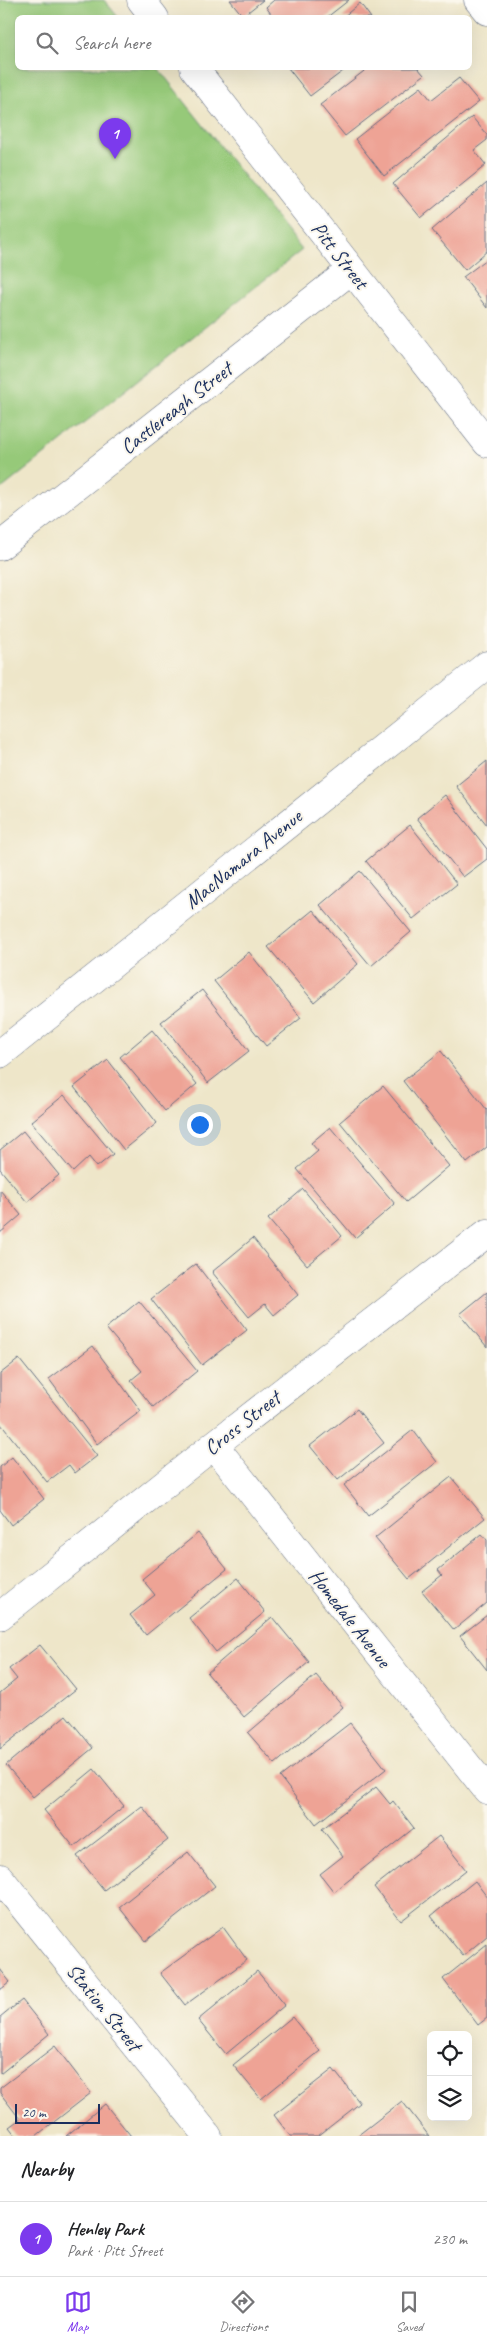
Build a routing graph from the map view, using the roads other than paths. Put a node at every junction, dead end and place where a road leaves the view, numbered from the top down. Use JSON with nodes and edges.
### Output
{"nodes":[{"id":1,"x":141,"y":0,"type":"edge"},
{"id":2,"x":478,"y":0,"type":"edge"},
{"id":3,"x":487,"y":11,"type":"edge"},
{"id":4,"x":153,"y":15,"type":"edge"},
{"id":5,"x":196,"y":70,"type":"edge"},
{"id":6,"x":351,"y":270,"type":"junction"},
{"id":7,"x":487,"y":443,"type":"edge"},
{"id":8,"x":0,"y":546,"type":"edge"},
{"id":9,"x":487,"y":665,"type":"edge"},
{"id":10,"x":0,"y":1054,"type":"edge"},
{"id":11,"x":487,"y":1233,"type":"edge"},
{"id":12,"x":214,"y":1445,"type":"junction"},
{"id":13,"x":0,"y":1616,"type":"edge"},
{"id":14,"x":487,"y":1790,"type":"edge"},
{"id":15,"x":0,"y":1878,"type":"edge"},
{"id":16,"x":208,"y":2136,"type":"edge"}],
"edges":[{"from":1,"to":4,"type":"street"},
{"from":2,"to":3,"type":"street"},
{"from":5,"to":6,"type":"street","name":"Pitt Street"},
{"from":6,"to":7,"type":"street","name":"Pitt Street"},
{"from":6,"to":8,"type":"street","name":"Castlereagh Street"},
{"from":9,"to":10,"type":"street","name":"MacNamara Avenue"},
{"from":11,"to":12,"type":"street","name":"Cross Street"},
{"from":12,"to":13,"type":"street","name":"Cross Street"},
{"from":12,"to":14,"type":"street","name":"Homedale Avenue"},
{"from":15,"to":16,"type":"street","name":"Station Street"}]}
